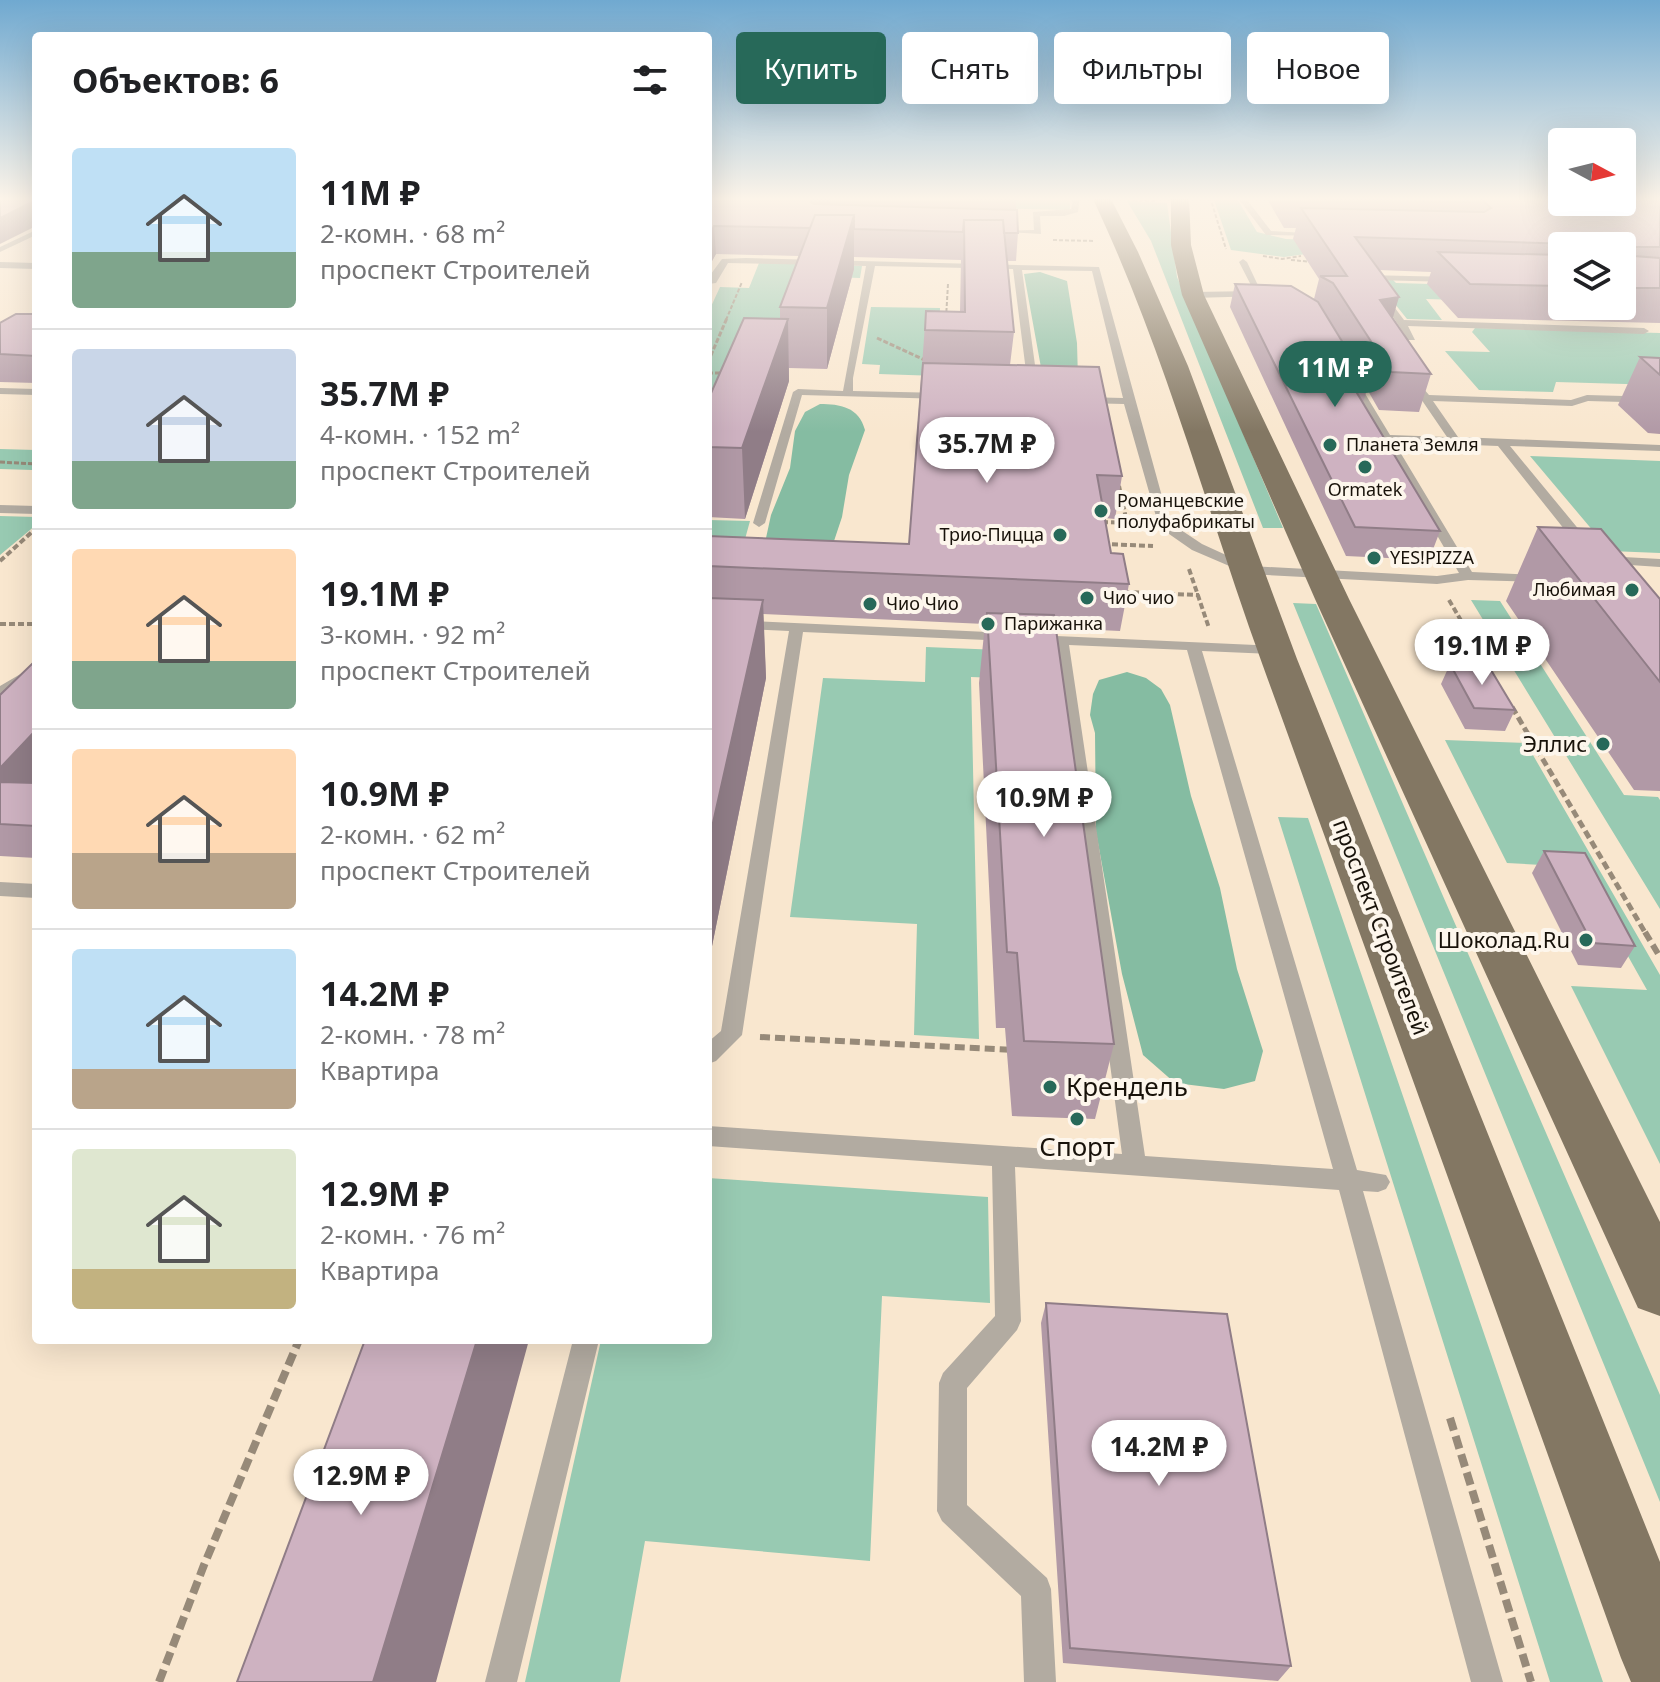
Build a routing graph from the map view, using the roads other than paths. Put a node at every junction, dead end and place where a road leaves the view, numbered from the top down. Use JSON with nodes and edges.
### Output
{"nodes":[{"id":1,"x":869,"y":275,"type":"edge"},
{"id":2,"x":1018,"y":275,"type":"edge"},
{"id":3,"x":1098,"y":275,"type":"edge"},
{"id":4,"x":1138,"y":275,"type":"edge"},
{"id":5,"x":1188,"y":275,"type":"edge"},
{"id":6,"x":1252,"y":275,"type":"edge"},
{"id":7,"x":1457,"y":279,"type":"edge"},
{"id":8,"x":1193,"y":295,"type":"junction"},
{"id":9,"x":1401,"y":323,"type":"junction"},
{"id":10,"x":1644,"y":331,"type":"dead end"},
{"id":11,"x":1392,"y":349,"type":"edge"},
{"id":12,"x":1400,"y":361,"type":"edge"},
{"id":13,"x":1348,"y":373,"type":"edge"},
{"id":14,"x":0,"y":391,"type":"edge"},
{"id":15,"x":32,"y":392,"type":"edge"},
{"id":16,"x":848,"y":394,"type":"junction"},
{"id":17,"x":957,"y":397,"type":"edge"},
{"id":18,"x":1425,"y":398,"type":"junction"},
{"id":19,"x":1035,"y":399,"type":"edge"},
{"id":20,"x":1064,"y":399,"type":"edge"},
{"id":21,"x":1660,"y":400,"type":"edge"},
{"id":22,"x":1129,"y":401,"type":"junction"},
{"id":23,"x":1385,"y":438,"type":"junction"},
{"id":24,"x":1455,"y":441,"type":"junction"},
{"id":25,"x":1502,"y":443,"type":"junction"},
{"id":26,"x":1660,"y":448,"type":"edge"},
{"id":27,"x":0,"y":509,"type":"edge"},
{"id":28,"x":32,"y":510,"type":"edge"},
{"id":29,"x":759,"y":523,"type":"dead end"},
{"id":30,"x":1660,"y":563,"type":"edge"},
{"id":31,"x":1248,"y":570,"type":"junction"},
{"id":32,"x":1320,"y":574,"type":"junction"},
{"id":33,"x":1468,"y":576,"type":"junction"},
{"id":34,"x":1546,"y":580,"type":"dead end"},
{"id":35,"x":712,"y":623,"type":"edge"},
{"id":36,"x":797,"y":627,"type":"junction"},
{"id":37,"x":1061,"y":640,"type":"junction"},
{"id":38,"x":1193,"y":647,"type":"junction"},
{"id":39,"x":1275,"y":650,"type":"junction"},
{"id":40,"x":32,"y":673,"type":"edge"},
{"id":41,"x":0,"y":693,"type":"edge"},
{"id":42,"x":0,"y":889,"type":"edge"},
{"id":43,"x":32,"y":891,"type":"edge"},
{"id":44,"x":712,"y":1052,"type":"edge"},
{"id":45,"x":712,"y":1136,"type":"edge"},
{"id":46,"x":1003,"y":1157,"type":"junction"},
{"id":47,"x":1135,"y":1166,"type":"junction"},
{"id":48,"x":1348,"y":1180,"type":"junction"},
{"id":49,"x":1378,"y":1182,"type":"dead end"},
{"id":50,"x":1660,"y":1287,"type":"edge"},
{"id":51,"x":585,"y":1344,"type":"edge"},
{"id":52,"x":1660,"y":1658,"type":"edge"},
{"id":53,"x":501,"y":1682,"type":"edge"},
{"id":54,"x":1040,"y":1682,"type":"edge"},
{"id":55,"x":1487,"y":1682,"type":"edge"}],
"edges":[{"from":1,"to":16,"type":"lane"},
{"from":2,"to":19,"type":"lane"},
{"from":3,"to":22,"type":"lane"},
{"from":4,"to":31,"type":"main road","name":"проспект Строителей"},
{"from":5,"to":8,"type":"main road"},
{"from":6,"to":8,"type":"lane"},
{"from":7,"to":9,"type":"lane"},
{"from":8,"to":32,"type":"main road"},
{"from":9,"to":10,"type":"lane"},
{"from":9,"to":11,"type":"lane"},
{"from":12,"to":18,"type":"lane"},
{"from":13,"to":23,"type":"lane"},
{"from":14,"to":15,"type":"lane"},
{"from":16,"to":17,"type":"lane"},
{"from":16,"to":29,"type":"lane"},
{"from":18,"to":21,"type":"lane"},
{"from":18,"to":24,"type":"lane"},
{"from":20,"to":22,"type":"lane"},
{"from":22,"to":31,"type":"lane"},
{"from":23,"to":24,"type":"lane"},
{"from":23,"to":33,"type":"lane"},
{"from":24,"to":25,"type":"lane"},
{"from":25,"to":26,"type":"lane"},
{"from":25,"to":30,"type":"lane"},
{"from":27,"to":28,"type":"lane"},
{"from":31,"to":32,"type":"lane"},
{"from":31,"to":39,"type":"main road","name":"проспект Строителей"},
{"from":32,"to":33,"type":"lane"},
{"from":32,"to":50,"type":"main road"},
{"from":33,"to":34,"type":"lane"},
{"from":35,"to":36,"type":"lane"},
{"from":36,"to":37,"type":"lane"},
{"from":36,"to":44,"type":"lane"},
{"from":37,"to":38,"type":"lane"},
{"from":37,"to":47,"type":"lane"},
{"from":38,"to":39,"type":"lane"},
{"from":38,"to":48,"type":"lane"},
{"from":39,"to":52,"type":"main road","name":"проспект Строителей"},
{"from":40,"to":41,"type":"lane"},
{"from":42,"to":43,"type":"lane"},
{"from":45,"to":46,"type":"lane"},
{"from":46,"to":47,"type":"lane"},
{"from":46,"to":54,"type":"lane"},
{"from":47,"to":48,"type":"lane"},
{"from":48,"to":49,"type":"lane"},
{"from":48,"to":55,"type":"lane"},
{"from":51,"to":53,"type":"lane"}]}
